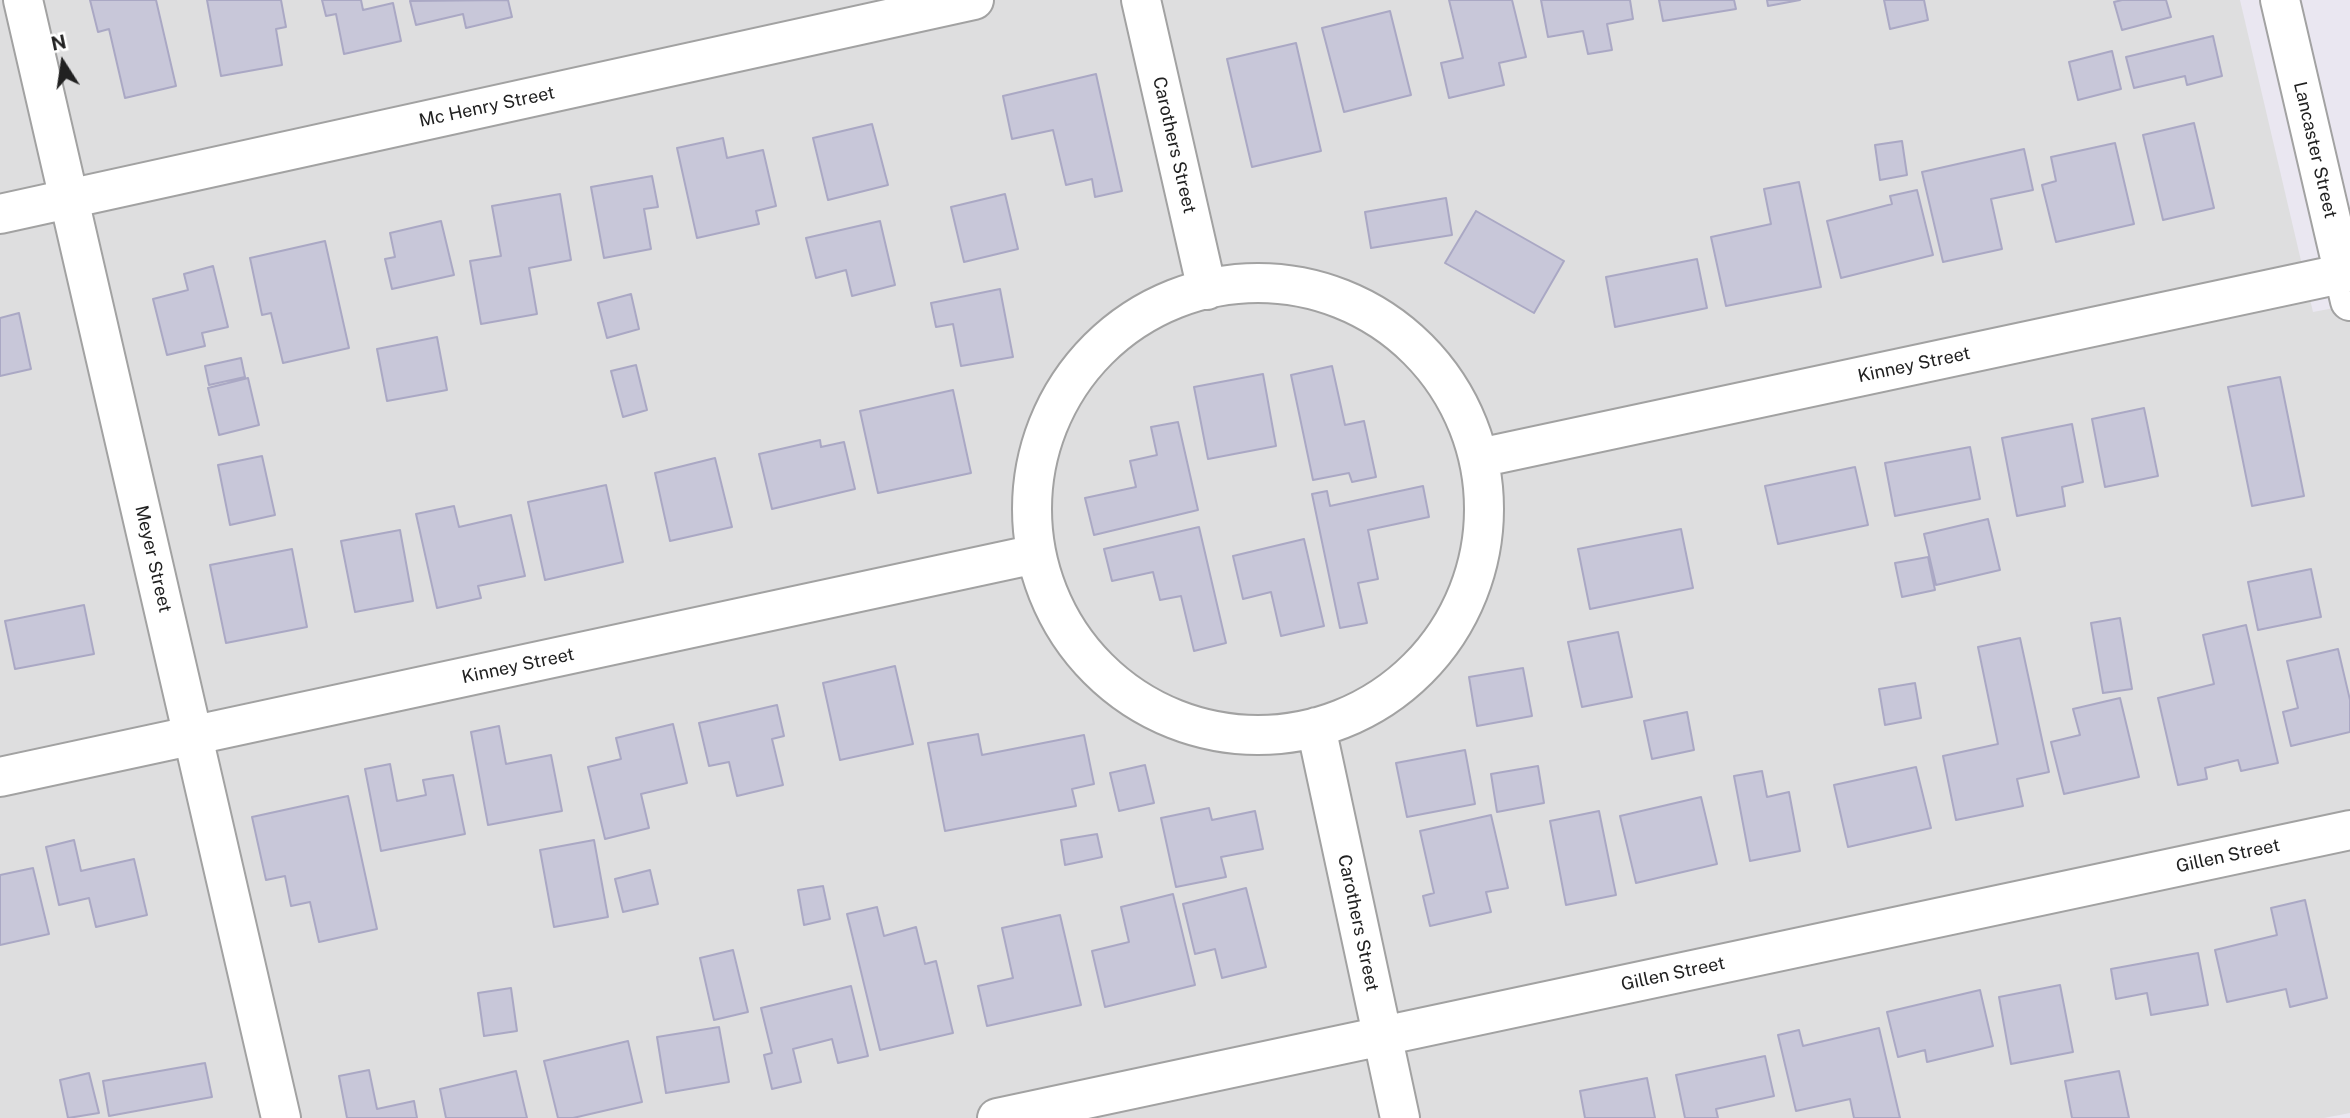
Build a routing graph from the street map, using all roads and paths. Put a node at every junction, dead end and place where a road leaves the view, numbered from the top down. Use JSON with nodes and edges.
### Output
{"nodes":[{"id":1,"x":23,"y":0,"type":"edge"},
{"id":2,"x":974,"y":0,"type":"edge"},
{"id":3,"x":1141,"y":0,"type":"edge"},
{"id":4,"x":2280,"y":0,"type":"edge"},
{"id":5,"x":67,"y":200,"type":"junction"},
{"id":6,"x":0,"y":215,"type":"edge"},
{"id":7,"x":2348,"y":282,"type":"edge"},
{"id":8,"x":1207,"y":290,"type":"junction"},
{"id":9,"x":1479,"y":458,"type":"junction"},
{"id":10,"x":1036,"y":554,"type":"junction"},
{"id":11,"x":1316,"y":727,"type":"junction"},
{"id":12,"x":195,"y":735,"type":"junction"},
{"id":13,"x":0,"y":777,"type":"edge"},
{"id":14,"x":2350,"y":831,"type":"edge"},
{"id":15,"x":1382,"y":1036,"type":"junction"},
{"id":16,"x":282,"y":1118,"type":"edge"},
{"id":17,"x":997,"y":1118,"type":"edge"},
{"id":18,"x":1400,"y":1118,"type":"edge"}],
"edges":[{"from":1,"to":5,"type":"street","name":"Meyer Street"},
{"from":2,"to":5,"type":"street","name":"Mc Henry Street"},
{"from":3,"to":8,"type":"street","name":"Carothers Street"},
{"from":4,"to":7,"type":"street","name":"Lancaster Street"},
{"from":5,"to":6,"type":"street","name":"Mc Henry Street"},
{"from":5,"to":12,"type":"street","name":"Meyer Street"},
{"from":7,"to":9,"type":"street","name":"Kinney Street"},
{"from":8,"to":9,"type":"street"},
{"from":8,"to":10,"type":"street"},
{"from":9,"to":11,"type":"street"},
{"from":10,"to":11,"type":"street"},
{"from":10,"to":12,"type":"street","name":"Kinney Street"},
{"from":11,"to":15,"type":"street","name":"Carothers Street"},
{"from":12,"to":13,"type":"street","name":"Kinney Street"},
{"from":12,"to":16,"type":"street","name":"Meyer Street"},
{"from":14,"to":15,"type":"street","name":"Gillen Street"},
{"from":15,"to":17,"type":"street","name":"Gillen Street"},
{"from":15,"to":18,"type":"street","name":"Carothers Street"}]}
